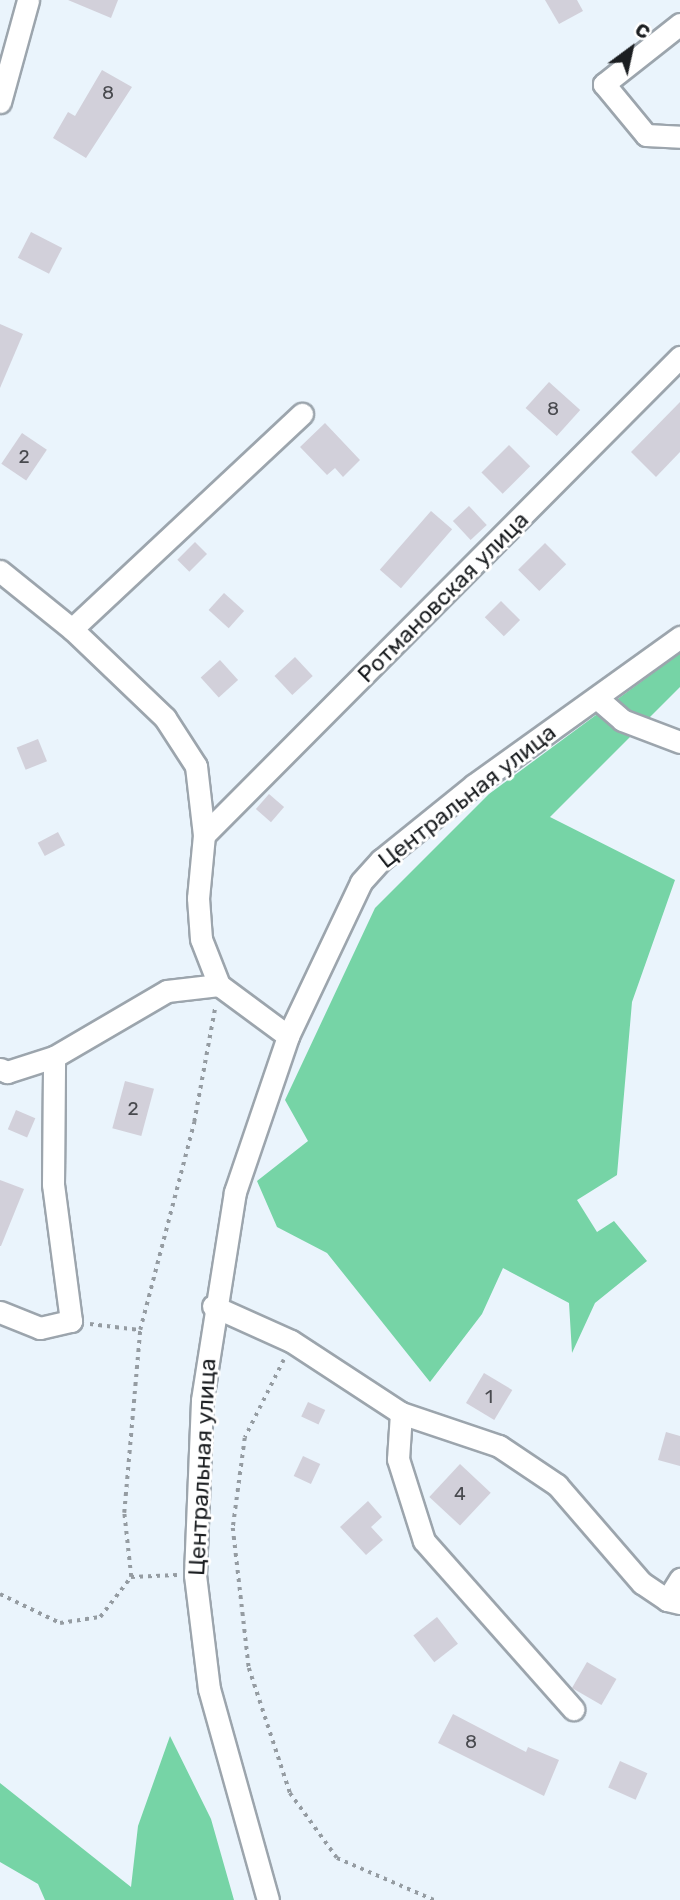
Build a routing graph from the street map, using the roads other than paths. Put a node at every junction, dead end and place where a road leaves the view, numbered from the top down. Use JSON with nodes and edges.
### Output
{"nodes":[{"id":1,"x":28,"y":0,"type":"edge"},
{"id":2,"x":680,"y":24,"type":"edge"},
{"id":3,"x":0,"y":102,"type":"edge"},
{"id":4,"x":680,"y":137,"type":"edge"},
{"id":5,"x":680,"y":357,"type":"edge"},
{"id":6,"x":302,"y":414,"type":"dead end"},
{"id":7,"x":0,"y":570,"type":"edge"},
{"id":8,"x":72,"y":629,"type":"junction"},
{"id":9,"x":680,"y":637,"type":"edge"},
{"id":10,"x":597,"y":698,"type":"junction"},
{"id":11,"x":680,"y":742,"type":"edge"},
{"id":12,"x":204,"y":835,"type":"junction"},
{"id":13,"x":219,"y":985,"type":"junction"},
{"id":14,"x":288,"y":1035,"type":"junction"},
{"id":15,"x":54,"y":1057,"type":"junction"},
{"id":16,"x":0,"y":1069,"type":"edge"},
{"id":17,"x":213,"y":1306,"type":"junction"},
{"id":18,"x":0,"y":1312,"type":"edge"},
{"id":19,"x":401,"y":1413,"type":"junction"},
{"id":20,"x":680,"y":1579,"type":"edge"},
{"id":21,"x":673,"y":1602,"type":"edge"},
{"id":22,"x":573,"y":1709,"type":"dead end"},
{"id":23,"x":268,"y":1900,"type":"edge"}],
"edges":[{"from":1,"to":3,"type":"street"},
{"from":2,"to":4,"type":"street"},
{"from":5,"to":12,"type":"street","name":"Ротмановская улица"},
{"from":6,"to":8,"type":"street"},
{"from":7,"to":8,"type":"street"},
{"from":8,"to":12,"type":"street"},
{"from":9,"to":10,"type":"street","name":"Центральная улица"},
{"from":10,"to":11,"type":"street"},
{"from":10,"to":14,"type":"street","name":"Центральная улица"},
{"from":12,"to":13,"type":"street"},
{"from":13,"to":14,"type":"street"},
{"from":13,"to":15,"type":"street"},
{"from":14,"to":17,"type":"street","name":"Центральная улица"},
{"from":15,"to":16,"type":"street"},
{"from":15,"to":18,"type":"street"},
{"from":17,"to":19,"type":"street"},
{"from":17,"to":23,"type":"street","name":"Центральная улица"},
{"from":19,"to":21,"type":"street"},
{"from":19,"to":22,"type":"street"},
{"from":20,"to":21,"type":"street"}]}
